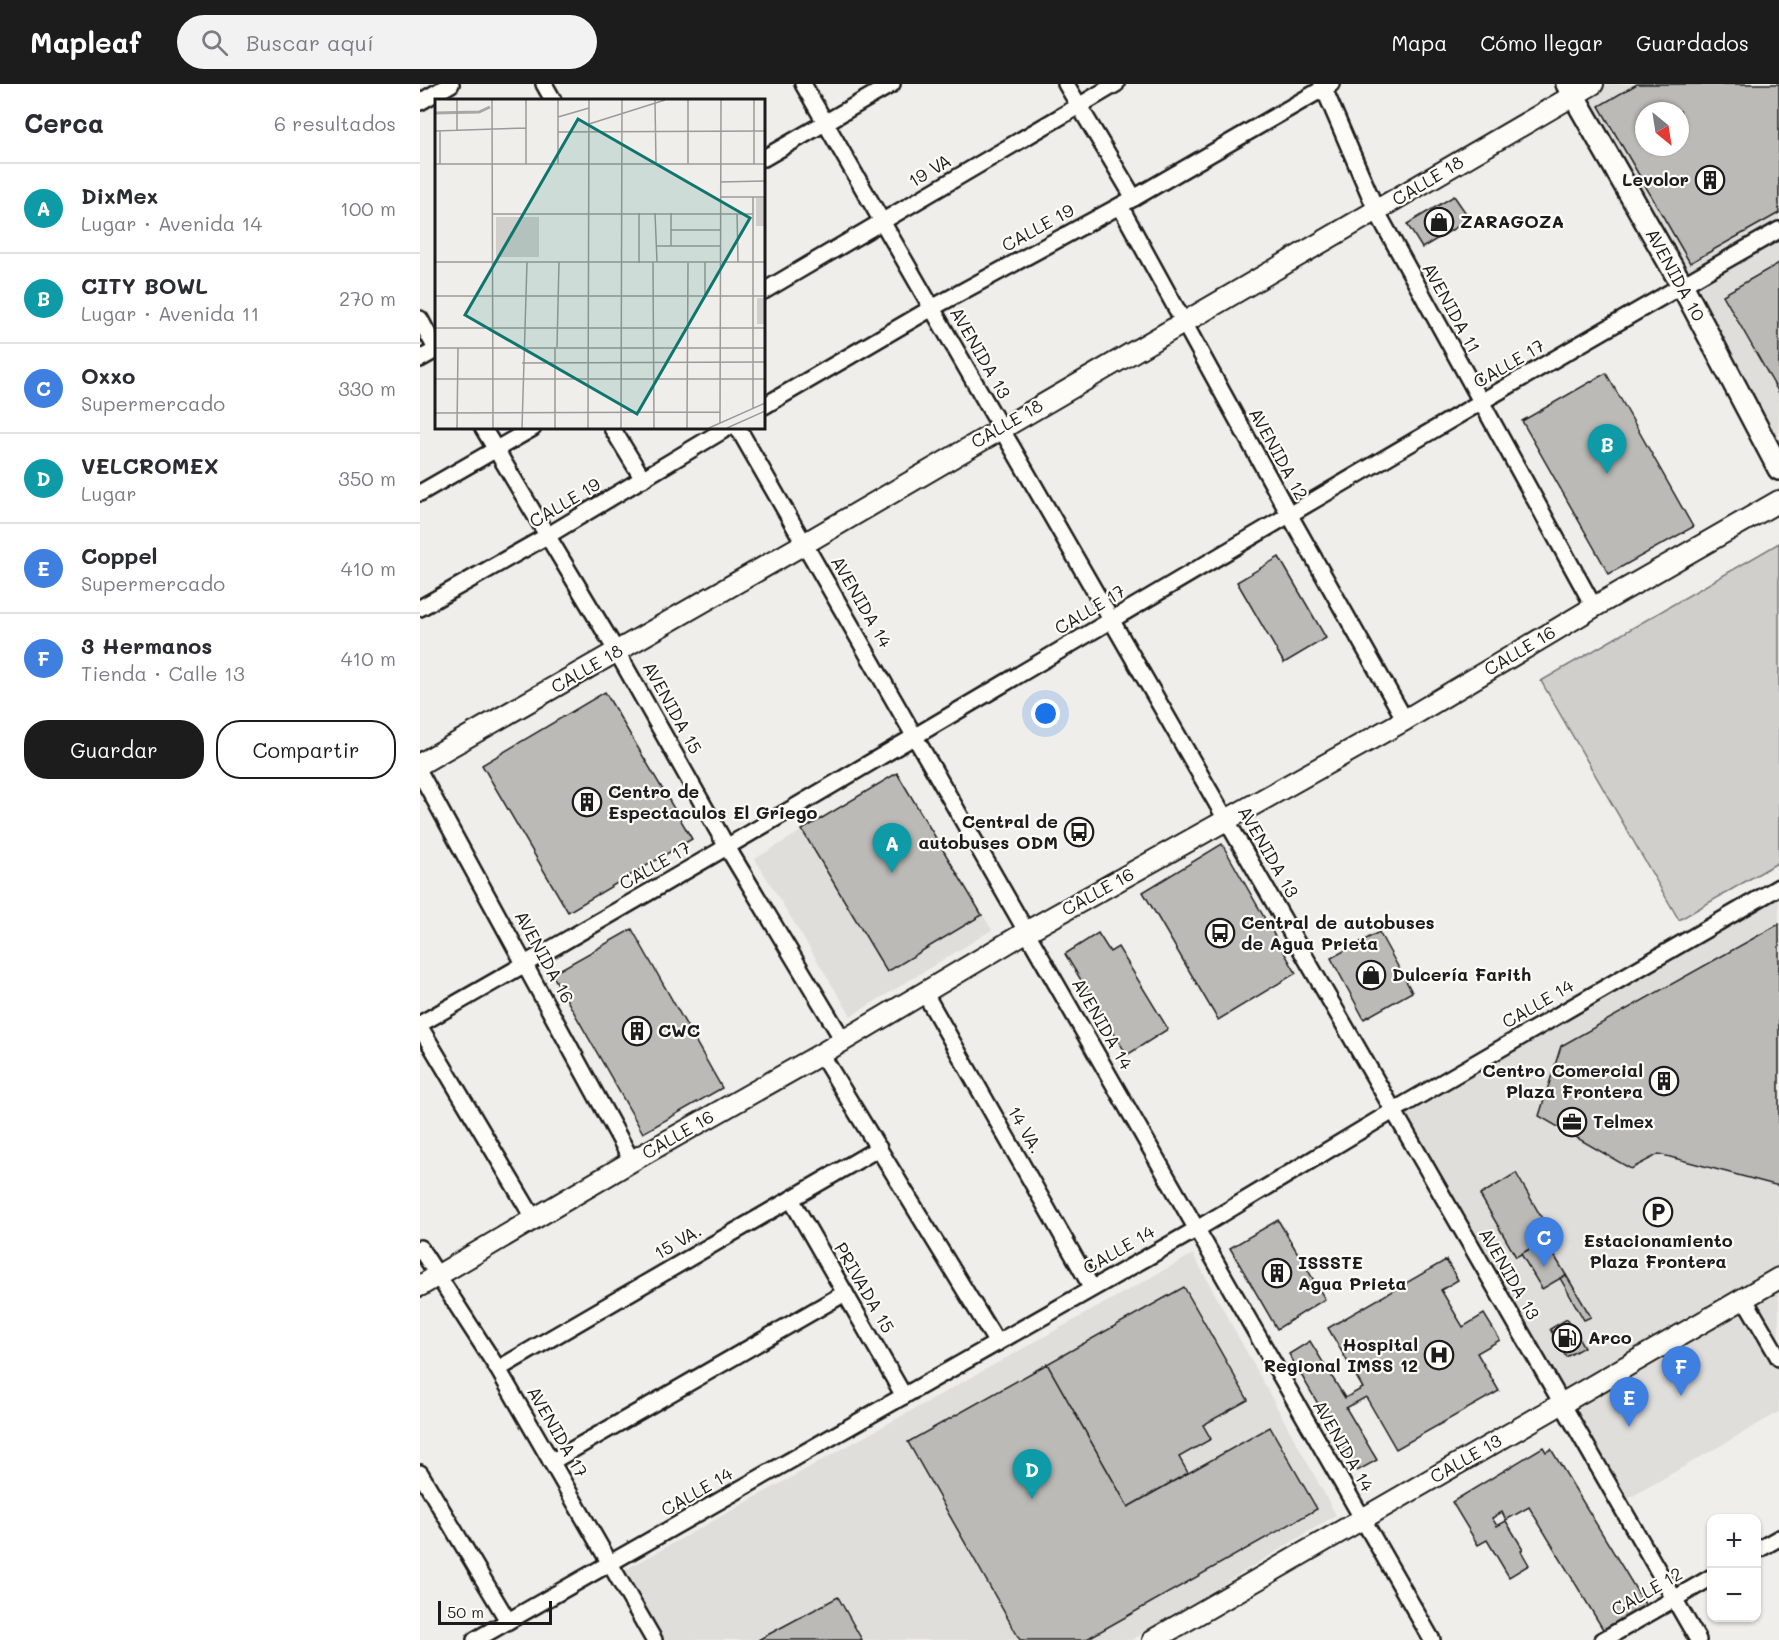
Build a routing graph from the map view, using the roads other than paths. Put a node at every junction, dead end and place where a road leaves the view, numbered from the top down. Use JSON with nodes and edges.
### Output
{"nodes":[{"id":1,"x":451,"y":84,"type":"edge"},
{"id":2,"x":544,"y":84,"type":"edge"},
{"id":3,"x":803,"y":84,"type":"edge"},
{"id":4,"x":892,"y":84,"type":"edge"},
{"id":5,"x":1066,"y":84,"type":"edge"},
{"id":6,"x":1116,"y":84,"type":"edge"},
{"id":7,"x":1593,"y":84,"type":"edge"},
{"id":8,"x":1326,"y":85,"type":"edge"},
{"id":9,"x":1570,"y":90,"type":"edge"},
{"id":10,"x":552,"y":99,"type":"edge"},
{"id":11,"x":420,"y":102,"type":"edge"},
{"id":12,"x":1079,"y":105,"type":"junction"},
{"id":13,"x":825,"y":122,"type":"junction"},
{"id":14,"x":765,"y":157,"type":"edge"},
{"id":15,"x":1134,"y":198,"type":"junction"},
{"id":16,"x":1120,"y":206,"type":"junction"},
{"id":17,"x":1377,"y":212,"type":"junction"},
{"id":18,"x":882,"y":222,"type":"junction"},
{"id":19,"x":1779,"y":230,"type":"edge"},
{"id":20,"x":1682,"y":285,"type":"junction"},
{"id":21,"x":765,"y":290,"type":"edge"},
{"id":22,"x":932,"y":308,"type":"junction"},
{"id":23,"x":420,"y":319,"type":"edge"},
{"id":24,"x":1184,"y":323,"type":"junction"},
{"id":25,"x":435,"y":347,"type":"edge"},
{"id":26,"x":435,"y":350,"type":"edge"},
{"id":27,"x":420,"y":359,"type":"edge"},
{"id":28,"x":1481,"y":403,"type":"junction"},
{"id":29,"x":765,"y":405,"type":"edge"},
{"id":30,"x":1001,"y":428,"type":"junction"},
{"id":31,"x":484,"y":429,"type":"edge"},
{"id":32,"x":531,"y":429,"type":"edge"},
{"id":33,"x":613,"y":429,"type":"edge"},
{"id":34,"x":725,"y":429,"type":"edge"},
{"id":35,"x":739,"y":429,"type":"edge"},
{"id":36,"x":496,"y":450,"type":"junction"},
{"id":37,"x":1779,"y":469,"type":"edge"},
{"id":38,"x":644,"y":479,"type":"junction"},
{"id":39,"x":420,"y":493,"type":"edge"},
{"id":40,"x":1779,"y":501,"type":"edge"},
{"id":41,"x":1289,"y":514,"type":"junction"},
{"id":42,"x":548,"y":536,"type":"junction"},
{"id":43,"x":804,"y":544,"type":"junction"},
{"id":44,"x":1594,"y":607,"type":"junction"},
{"id":45,"x":420,"y":608,"type":"edge"},
{"id":46,"x":1111,"y":621,"type":"junction"},
{"id":47,"x":617,"y":652,"type":"junction"},
{"id":48,"x":1405,"y":720,"type":"junction"},
{"id":49,"x":914,"y":736,"type":"junction"},
{"id":50,"x":420,"y":764,"type":"edge"},
{"id":51,"x":420,"y":773,"type":"edge"},
{"id":52,"x":1227,"y":820,"type":"junction"},
{"id":53,"x":727,"y":847,"type":"junction"},
{"id":54,"x":1779,"y":887,"type":"edge"},
{"id":55,"x":1026,"y":932,"type":"junction"},
{"id":56,"x":526,"y":964,"type":"junction"},
{"id":57,"x":924,"y":992,"type":"junction"},
{"id":58,"x":420,"y":1026,"type":"edge"},
{"id":59,"x":843,"y":1040,"type":"junction"},
{"id":60,"x":821,"y":1054,"type":"junction"},
{"id":61,"x":1393,"y":1111,"type":"junction"},
{"id":62,"x":879,"y":1148,"type":"junction"},
{"id":63,"x":632,"y":1161,"type":"junction"},
{"id":64,"x":791,"y":1199,"type":"junction"},
{"id":65,"x":534,"y":1219,"type":"junction"},
{"id":66,"x":1197,"y":1229,"type":"junction"},
{"id":67,"x":420,"y":1248,"type":"edge"},
{"id":68,"x":1779,"y":1278,"type":"edge"},
{"id":69,"x":428,"y":1281,"type":"edge"},
{"id":70,"x":1092,"y":1288,"type":"junction"},
{"id":71,"x":844,"y":1293,"type":"junction"},
{"id":72,"x":1744,"y":1298,"type":"junction"},
{"id":73,"x":997,"y":1343,"type":"junction"},
{"id":74,"x":1779,"y":1358,"type":"edge"},
{"id":75,"x":498,"y":1369,"type":"junction"},
{"id":76,"x":904,"y":1396,"type":"junction"},
{"id":77,"x":1561,"y":1404,"type":"junction"},
{"id":78,"x":551,"y":1462,"type":"junction"},
{"id":79,"x":420,"y":1473,"type":"edge"},
{"id":80,"x":1362,"y":1519,"type":"junction"},
{"id":81,"x":1779,"y":1538,"type":"edge"},
{"id":82,"x":1761,"y":1548,"type":"edge"},
{"id":83,"x":610,"y":1564,"type":"junction"},
{"id":84,"x":1707,"y":1580,"type":"edge"},
{"id":85,"x":1673,"y":1599,"type":"junction"},
{"id":86,"x":508,"y":1621,"type":"junction"},
{"id":87,"x":1161,"y":1638,"type":"edge"},
{"id":88,"x":475,"y":1640,"type":"edge"},
{"id":89,"x":654,"y":1640,"type":"edge"},
{"id":90,"x":1432,"y":1640,"type":"edge"},
{"id":91,"x":1603,"y":1640,"type":"edge"},
{"id":92,"x":1698,"y":1640,"type":"edge"}],
"edges":[{"from":1,"to":11,"type":"street"},
{"from":2,"to":10,"type":"street"},
{"from":3,"to":13,"type":"street","name":"AVENIDA 13"},
{"from":4,"to":13,"type":"street"},
{"from":5,"to":12,"type":"street"},
{"from":6,"to":12,"type":"street","name":"19 VA"},
{"from":7,"to":9,"type":"street","name":"CALLE 18"},
{"from":8,"to":15,"type":"street","name":"CALLE 19"},
{"from":8,"to":17,"type":"street","name":"AVENIDA 11"},
{"from":9,"to":17,"type":"street","name":"CALLE 18"},
{"from":9,"to":20,"type":"main road","name":"AVENIDA 10"},
{"from":12,"to":15,"type":"street"},
{"from":12,"to":18,"type":"street","name":"19 VA"},
{"from":13,"to":14,"type":"street"},
{"from":13,"to":18,"type":"street","name":"AVENIDA 13"},
{"from":15,"to":16,"type":"street","name":"CALLE 19"},
{"from":16,"to":22,"type":"street","name":"CALLE 19"},
{"from":16,"to":24,"type":"street","name":"AVENIDA 12"},
{"from":17,"to":24,"type":"street","name":"CALLE 18"},
{"from":17,"to":28,"type":"street","name":"AVENIDA 11"},
{"from":18,"to":21,"type":"street","name":"19 VA"},
{"from":18,"to":22,"type":"street","name":"AVENIDA 13"},
{"from":19,"to":20,"type":"street","name":"CALLE 17"},
{"from":20,"to":28,"type":"street","name":"CALLE 17"},
{"from":20,"to":37,"type":"main road","name":"AVENIDA 10"},
{"from":22,"to":29,"type":"street","name":"CALLE 19"},
{"from":22,"to":30,"type":"street","name":"AVENIDA 13"},
{"from":23,"to":25,"type":"street"},
{"from":24,"to":30,"type":"street","name":"CALLE 18"},
{"from":24,"to":41,"type":"street","name":"AVENIDA 12"},
{"from":26,"to":27,"type":"street"},
{"from":28,"to":41,"type":"street","name":"CALLE 17"},
{"from":28,"to":44,"type":"street","name":"AVENIDA 11"},
{"from":30,"to":43,"type":"street","name":"CALLE 18"},
{"from":30,"to":46,"type":"street","name":"AVENIDA 13"},
{"from":31,"to":36,"type":"street","name":"AVENIDA 15"},
{"from":32,"to":36,"type":"street"},
{"from":33,"to":38,"type":"street"},
{"from":34,"to":38,"type":"street","name":"CALLE 19"},
{"from":35,"to":43,"type":"street","name":"AVENIDA 14"},
{"from":36,"to":39,"type":"street"},
{"from":36,"to":42,"type":"street","name":"AVENIDA 15"},
{"from":38,"to":42,"type":"street","name":"CALLE 19"},
{"from":40,"to":44,"type":"street","name":"CALLE 16"},
{"from":41,"to":46,"type":"street","name":"CALLE 17"},
{"from":41,"to":48,"type":"street","name":"AVENIDA 12"},
{"from":42,"to":45,"type":"street","name":"CALLE 19"},
{"from":42,"to":47,"type":"street","name":"AVENIDA 15"},
{"from":43,"to":47,"type":"street","name":"CALLE 18"},
{"from":43,"to":49,"type":"street","name":"AVENIDA 14"},
{"from":44,"to":48,"type":"street","name":"CALLE 16"},
{"from":46,"to":49,"type":"street","name":"CALLE 17"},
{"from":46,"to":52,"type":"street","name":"AVENIDA 13"},
{"from":47,"to":50,"type":"street","name":"CALLE 18"},
{"from":47,"to":53,"type":"street","name":"AVENIDA 15"},
{"from":48,"to":52,"type":"street","name":"CALLE 16"},
{"from":49,"to":53,"type":"street","name":"CALLE 17"},
{"from":49,"to":55,"type":"street","name":"AVENIDA 14"},
{"from":51,"to":56,"type":"street","name":"AVENIDA 16"},
{"from":52,"to":55,"type":"street","name":"CALLE 16"},
{"from":52,"to":61,"type":"street","name":"AVENIDA 13"},
{"from":53,"to":56,"type":"street","name":"CALLE 17"},
{"from":53,"to":59,"type":"street","name":"AVENIDA 15"},
{"from":54,"to":61,"type":"street","name":"CALLE 14"},
{"from":55,"to":57,"type":"street","name":"CALLE 16"},
{"from":55,"to":66,"type":"street","name":"AVENIDA 14"},
{"from":56,"to":58,"type":"street","name":"CALLE 17"},
{"from":56,"to":63,"type":"street","name":"AVENIDA 16"},
{"from":57,"to":59,"type":"street","name":"CALLE 16"},
{"from":57,"to":70,"type":"street","name":"14 VA."},
{"from":58,"to":65,"type":"street"},
{"from":59,"to":60,"type":"street","name":"CALLE 16"},
{"from":60,"to":62,"type":"street"},
{"from":60,"to":63,"type":"street","name":"CALLE 16"},
{"from":61,"to":66,"type":"street","name":"CALLE 14"},
{"from":61,"to":77,"type":"street","name":"AVENIDA 13"},
{"from":62,"to":64,"type":"street","name":"15 VA."},
{"from":62,"to":73,"type":"street"},
{"from":63,"to":65,"type":"street","name":"CALLE 16"},
{"from":64,"to":71,"type":"street","name":"PRIVADA 15"},
{"from":64,"to":75,"type":"street","name":"15 VA."},
{"from":65,"to":69,"type":"street","name":"CALLE 16"},
{"from":66,"to":70,"type":"street","name":"CALLE 14"},
{"from":66,"to":80,"type":"street","name":"AVENIDA 14"},
{"from":67,"to":69,"type":"street","name":"AVENIDA 17"},
{"from":68,"to":72,"type":"street","name":"CALLE 13"},
{"from":69,"to":75,"type":"street","name":"AVENIDA 17"},
{"from":70,"to":73,"type":"street","name":"CALLE 14"},
{"from":71,"to":76,"type":"street","name":"PRIVADA 15"},
{"from":71,"to":78,"type":"street"},
{"from":72,"to":74,"type":"street"},
{"from":72,"to":77,"type":"street","name":"CALLE 13"},
{"from":73,"to":76,"type":"street","name":"CALLE 14"},
{"from":75,"to":78,"type":"street","name":"AVENIDA 17"},
{"from":76,"to":83,"type":"street","name":"CALLE 14"},
{"from":77,"to":80,"type":"street","name":"CALLE 13"},
{"from":77,"to":85,"type":"street","name":"AVENIDA 13"},
{"from":78,"to":83,"type":"street","name":"AVENIDA 17"},
{"from":79,"to":86,"type":"street"},
{"from":80,"to":87,"type":"street","name":"CALLE 13"},
{"from":80,"to":90,"type":"street","name":"AVENIDA 14"},
{"from":81,"to":82,"type":"street"},
{"from":83,"to":86,"type":"street","name":"CALLE 14"},
{"from":83,"to":89,"type":"street","name":"AVENIDA 17"},
{"from":84,"to":85,"type":"street","name":"CALLE 12"},
{"from":85,"to":91,"type":"street","name":"CALLE 12"},
{"from":85,"to":92,"type":"street","name":"AVENIDA 13"},
{"from":86,"to":88,"type":"street","name":"CALLE 14"}]}
